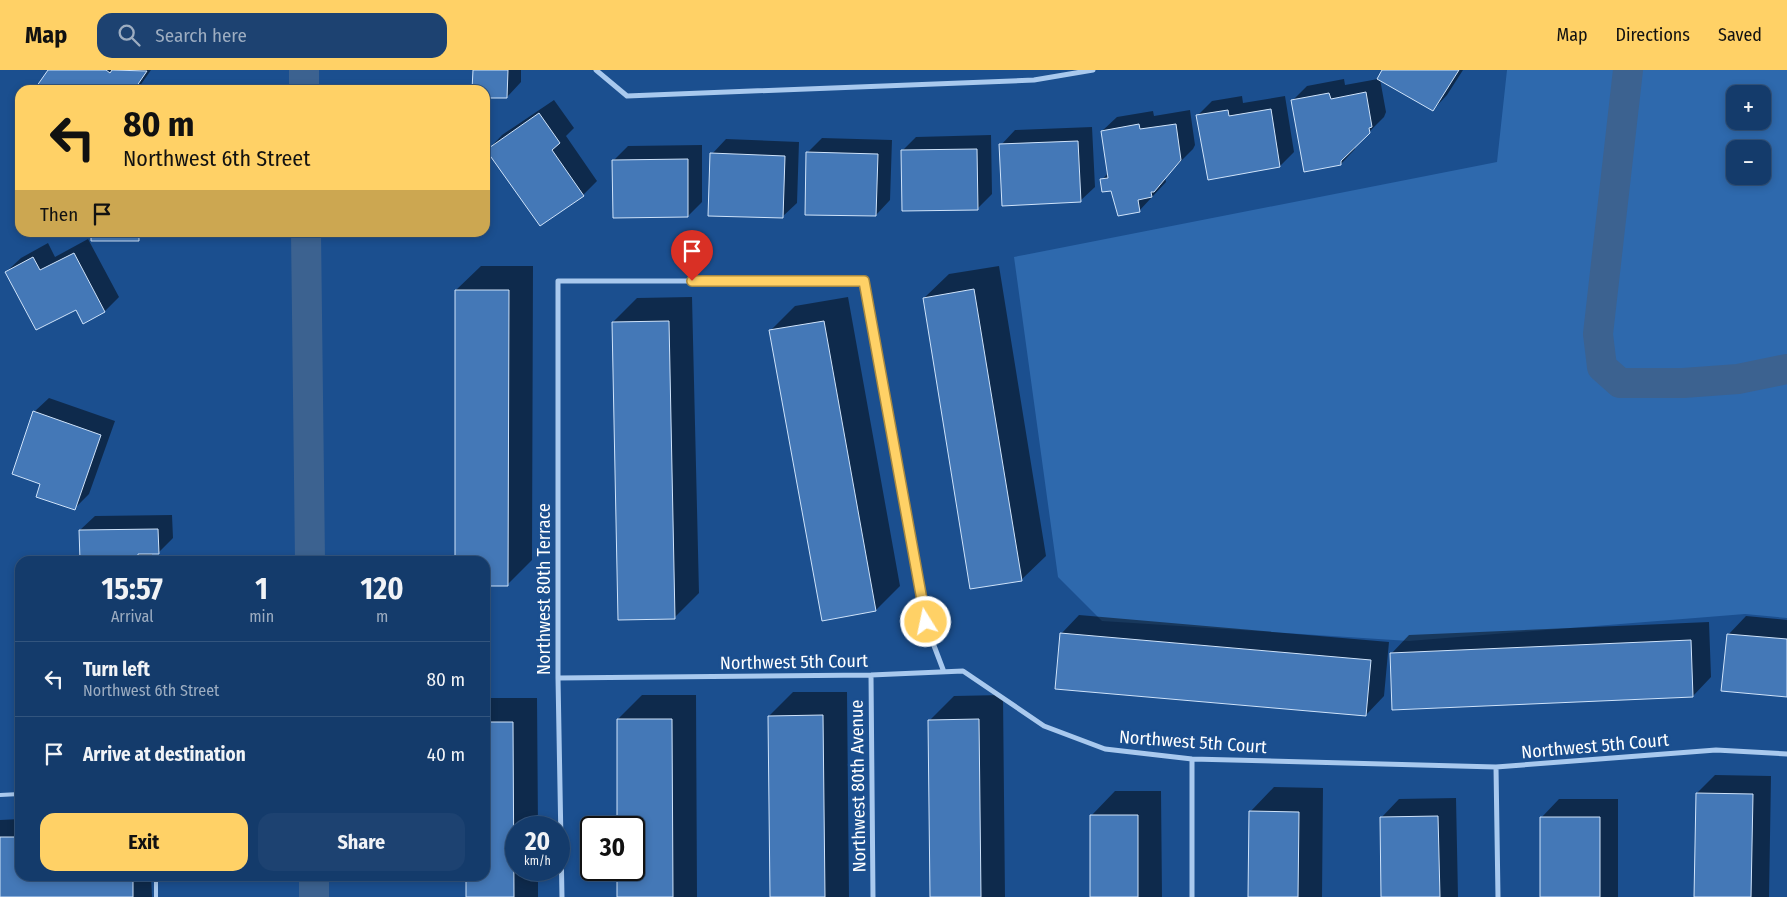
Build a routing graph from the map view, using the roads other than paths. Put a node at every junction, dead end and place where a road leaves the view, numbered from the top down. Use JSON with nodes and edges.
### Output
{"nodes":[{"id":1,"x":596,"y":70,"type":"edge"},
{"id":2,"x":1093,"y":70,"type":"edge"},
{"id":3,"x":944,"y":672,"type":"junction"},
{"id":4,"x":871,"y":675,"type":"junction"},
{"id":5,"x":558,"y":678,"type":"junction"},
{"id":6,"x":1787,"y":754,"type":"edge"},
{"id":7,"x":1192,"y":759,"type":"junction"},
{"id":8,"x":1496,"y":768,"type":"junction"},
{"id":9,"x":15,"y":794,"type":"edge"},
{"id":10,"x":0,"y":795,"type":"edge"},
{"id":11,"x":156,"y":881,"type":"edge"},
{"id":12,"x":156,"y":897,"type":"edge"},
{"id":13,"x":562,"y":897,"type":"edge"},
{"id":14,"x":874,"y":897,"type":"edge"},
{"id":15,"x":1192,"y":897,"type":"edge"},
{"id":16,"x":1498,"y":897,"type":"edge"}],
"edges":[{"from":1,"to":2,"type":"street"},
{"from":3,"to":4,"type":"street","name":"Northwest 5th Court"},
{"from":3,"to":5,"type":"street","name":"Northwest 80th Terrace"},
{"from":3,"to":7,"type":"street","name":"Northwest 5th Court"},
{"from":4,"to":5,"type":"street","name":"Northwest 5th Court"},
{"from":4,"to":14,"type":"street","name":"Northwest 80th Avenue"},
{"from":5,"to":13,"type":"street","name":"Northwest 80th Terrace"},
{"from":6,"to":8,"type":"street","name":"Northwest 5th Court"},
{"from":7,"to":8,"type":"street","name":"Northwest 5th Court"},
{"from":7,"to":15,"type":"street"},
{"from":8,"to":16,"type":"street"},
{"from":9,"to":10,"type":"lane"},
{"from":11,"to":12,"type":"lane"}]}
